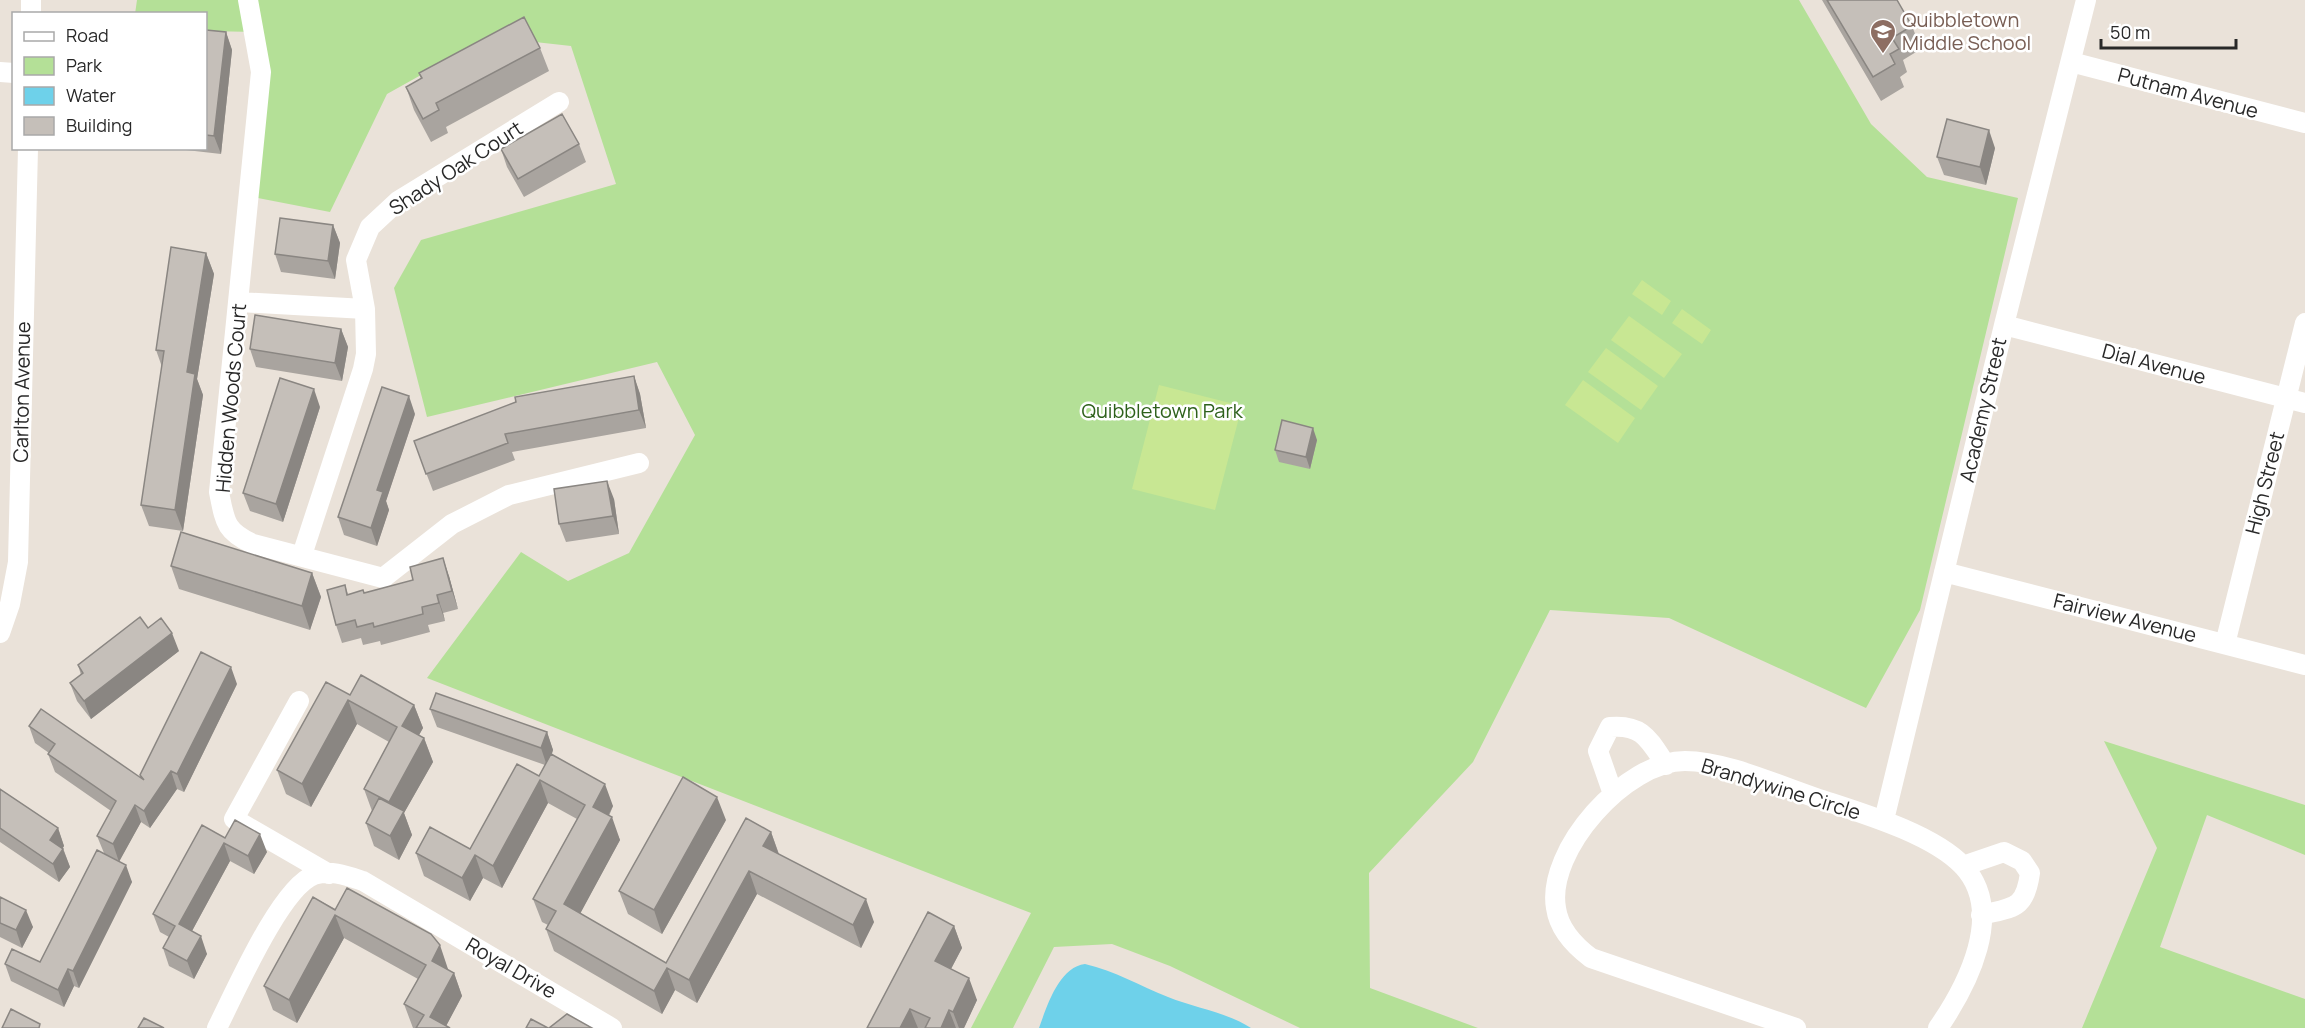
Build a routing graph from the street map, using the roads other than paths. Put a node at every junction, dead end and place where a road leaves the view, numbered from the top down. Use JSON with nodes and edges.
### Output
{"nodes":[{"id":1,"x":249,"y":0,"type":"edge"},
{"id":2,"x":2086,"y":0,"type":"edge"},
{"id":3,"x":2071,"y":62,"type":"junction"},
{"id":4,"x":560,"y":102,"type":"dead end"},
{"id":5,"x":2305,"y":123,"type":"edge"},
{"id":6,"x":28,"y":150,"type":"edge"},
{"id":7,"x":240,"y":302,"type":"junction"},
{"id":8,"x":365,"y":309,"type":"junction"},
{"id":9,"x":2305,"y":323,"type":"edge"},
{"id":10,"x":2004,"y":325,"type":"junction"},
{"id":11,"x":2296,"y":401,"type":"edge"},
{"id":12,"x":639,"y":463,"type":"dead end"},
{"id":13,"x":302,"y":555,"type":"junction"},
{"id":14,"x":1944,"y":572,"type":"junction"},
{"id":15,"x":5,"y":606,"type":"edge"},
{"id":16,"x":0,"y":633,"type":"edge"},
{"id":17,"x":2225,"y":644,"type":"junction"},
{"id":18,"x":2305,"y":665,"type":"edge"},
{"id":19,"x":299,"y":700,"type":"dead end"},
{"id":20,"x":1666,"y":765,"type":"junction"},
{"id":21,"x":1613,"y":794,"type":"junction"},
{"id":22,"x":1884,"y":820,"type":"junction"},
{"id":23,"x":1963,"y":866,"type":"junction"},
{"id":24,"x":329,"y":874,"type":"junction"},
{"id":25,"x":1981,"y":915,"type":"junction"},
{"id":26,"x":217,"y":1028,"type":"edge"},
{"id":27,"x":612,"y":1028,"type":"edge"},
{"id":28,"x":1796,"y":1028,"type":"edge"},
{"id":29,"x":1938,"y":1028,"type":"edge"}],
"edges":[{"from":1,"to":7,"type":"street","name":"Hidden Woods Court"},
{"from":2,"to":3,"type":"street","name":"Academy Street"},
{"from":3,"to":5,"type":"street","name":"Putnam Avenue"},
{"from":3,"to":10,"type":"street","name":"Academy Street"},
{"from":4,"to":8,"type":"street","name":"Shady Oak Court"},
{"from":6,"to":15,"type":"street","name":"Carlton Avenue"},
{"from":7,"to":8,"type":"street"},
{"from":7,"to":13,"type":"street","name":"Hidden Woods Court"},
{"from":8,"to":13,"type":"street","name":"Shady Oak Court"},
{"from":9,"to":11,"type":"street","name":"High Street"},
{"from":10,"to":11,"type":"street","name":"Dial Avenue"},
{"from":10,"to":14,"type":"street","name":"Academy Street"},
{"from":11,"to":17,"type":"street","name":"High Street"},
{"from":12,"to":13,"type":"street","name":"Hidden Woods Court"},
{"from":14,"to":17,"type":"street","name":"Fairview Avenue"},
{"from":14,"to":22,"type":"street","name":"Academy Street"},
{"from":15,"to":16,"type":"street","name":"Carlton Avenue"},
{"from":17,"to":18,"type":"street","name":"Fairview Avenue"},
{"from":19,"to":24,"type":"street"},
{"from":20,"to":21,"type":"street","name":"Brandywine Circle"},
{"from":20,"to":21,"type":"street"},
{"from":20,"to":22,"type":"street","name":"Brandywine Circle"},
{"from":21,"to":28,"type":"street","name":"Brandywine Circle"},
{"from":22,"to":23,"type":"street","name":"Brandywine Circle"},
{"from":23,"to":25,"type":"street","name":"Brandywine Circle"},
{"from":23,"to":25,"type":"street"},
{"from":24,"to":26,"type":"street"},
{"from":24,"to":27,"type":"street","name":"Royal Drive"},
{"from":25,"to":29,"type":"street","name":"Brandywine Circle"}]}
